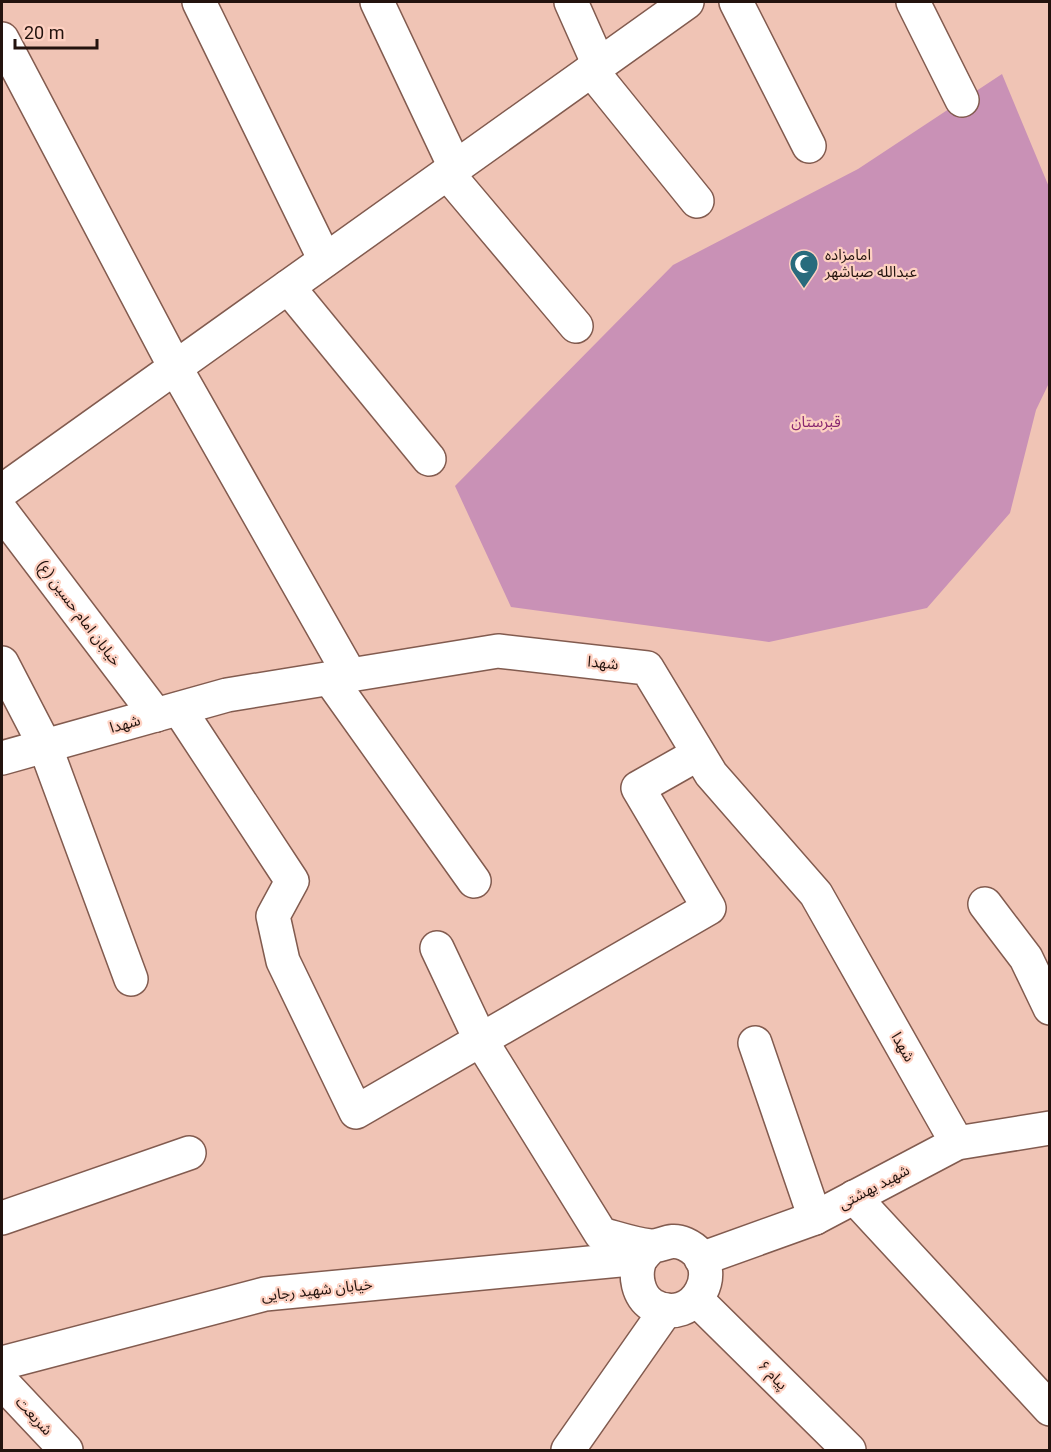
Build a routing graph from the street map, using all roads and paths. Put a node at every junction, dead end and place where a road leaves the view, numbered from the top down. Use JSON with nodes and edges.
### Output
{"nodes":[{"id":1,"x":199,"y":2,"type":"edge"},
{"id":2,"x":377,"y":2,"type":"edge"},
{"id":3,"x":571,"y":2,"type":"edge"},
{"id":4,"x":687,"y":2,"type":"edge"},
{"id":5,"x":736,"y":2,"type":"edge"},
{"id":6,"x":913,"y":2,"type":"edge"},
{"id":7,"x":2,"y":39,"type":"edge"},
{"id":8,"x":595,"y":68,"type":"junction"},
{"id":9,"x":962,"y":100,"type":"dead end"},
{"id":10,"x":809,"y":146,"type":"dead end"},
{"id":11,"x":451,"y":170,"type":"junction"},
{"id":12,"x":697,"y":201,"type":"dead end"},
{"id":13,"x":325,"y":260,"type":"junction"},
{"id":14,"x":288,"y":287,"type":"junction"},
{"id":15,"x":576,"y":326,"type":"dead end"},
{"id":16,"x":175,"y":367,"type":"junction"},
{"id":17,"x":429,"y":459,"type":"dead end"},
{"id":18,"x":2,"y":491,"type":"edge"},
{"id":19,"x":2,"y":512,"type":"edge"},
{"id":20,"x":2,"y":663,"type":"edge"},
{"id":21,"x":340,"y":677,"type":"junction"},
{"id":22,"x":167,"y":712,"type":"junction"},
{"id":23,"x":45,"y":746,"type":"junction"},
{"id":24,"x":698,"y":754,"type":"junction"},
{"id":25,"x":2,"y":758,"type":"edge"},
{"id":26,"x":474,"y":881,"type":"dead end"},
{"id":27,"x":985,"y":904,"type":"dead end"},
{"id":28,"x":436,"y":948,"type":"dead end"},
{"id":29,"x":131,"y":979,"type":"dead end"},
{"id":30,"x":1050,"y":1008,"type":"edge"},
{"id":31,"x":480,"y":1039,"type":"junction"},
{"id":32,"x":754,"y":1043,"type":"dead end"},
{"id":33,"x":1050,"y":1128,"type":"edge"},
{"id":34,"x":957,"y":1143,"type":"junction"},
{"id":35,"x":189,"y":1153,"type":"dead end"},
{"id":36,"x":854,"y":1197,"type":"junction"},
{"id":37,"x":2,"y":1218,"type":"edge"},
{"id":38,"x":815,"y":1218,"type":"junction"},
{"id":39,"x":646,"y":1252,"type":"junction"},
{"id":40,"x":701,"y":1259,"type":"junction"},
{"id":41,"x":697,"y":1300,"type":"junction"},
{"id":42,"x":666,"y":1310,"type":"junction"},
{"id":43,"x":2,"y":1364,"type":"edge"},
{"id":44,"x":2,"y":1382,"type":"edge"},
{"id":45,"x":1050,"y":1409,"type":"edge"},
{"id":46,"x":66,"y":1450,"type":"edge"},
{"id":47,"x":568,"y":1450,"type":"edge"},
{"id":48,"x":849,"y":1450,"type":"edge"}],
"edges":[{"from":1,"to":13,"type":"street"},
{"from":2,"to":11,"type":"street"},
{"from":3,"to":8,"type":"street"},
{"from":4,"to":8,"type":"street"},
{"from":5,"to":10,"type":"street"},
{"from":6,"to":9,"type":"street"},
{"from":7,"to":16,"type":"street"},
{"from":8,"to":11,"type":"street"},
{"from":8,"to":12,"type":"street"},
{"from":11,"to":13,"type":"street"},
{"from":11,"to":15,"type":"street"},
{"from":13,"to":14,"type":"street"},
{"from":14,"to":16,"type":"street"},
{"from":14,"to":17,"type":"street"},
{"from":16,"to":18,"type":"street"},
{"from":16,"to":21,"type":"street"},
{"from":19,"to":22,"type":"street","name":"خیابان امام حسین (ع)"},
{"from":20,"to":23,"type":"street"},
{"from":21,"to":22,"type":"street","name":"شهدا"},
{"from":21,"to":24,"type":"street","name":"شهدا"},
{"from":21,"to":26,"type":"street"},
{"from":22,"to":23,"type":"street","name":"شهدا"},
{"from":22,"to":31,"type":"street","name":"خیابان امام حسین (ع)"},
{"from":23,"to":25,"type":"street","name":"شهدا"},
{"from":23,"to":29,"type":"street"},
{"from":24,"to":31,"type":"street"},
{"from":24,"to":34,"type":"street","name":"شهدا"},
{"from":27,"to":30,"type":"street"},
{"from":28,"to":31,"type":"street"},
{"from":31,"to":39,"type":"street"},
{"from":32,"to":38,"type":"street"},
{"from":33,"to":34,"type":"street","name":"شهید بهشتی"},
{"from":34,"to":36,"type":"street","name":"شهید بهشتی"},
{"from":35,"to":37,"type":"street"},
{"from":36,"to":38,"type":"street","name":"شهید بهشتی"},
{"from":36,"to":45,"type":"street"},
{"from":38,"to":40,"type":"street","name":"شهید بهشتی"},
{"from":39,"to":40,"type":"street"},
{"from":39,"to":42,"type":"street"},
{"from":39,"to":43,"type":"street","name":"خیابان شهید رجایی"},
{"from":40,"to":41,"type":"street"},
{"from":41,"to":42,"type":"street"},
{"from":41,"to":48,"type":"street","name":"پیام ۶"},
{"from":42,"to":47,"type":"street"},
{"from":44,"to":46,"type":"street","name":"شریعت"}]}
